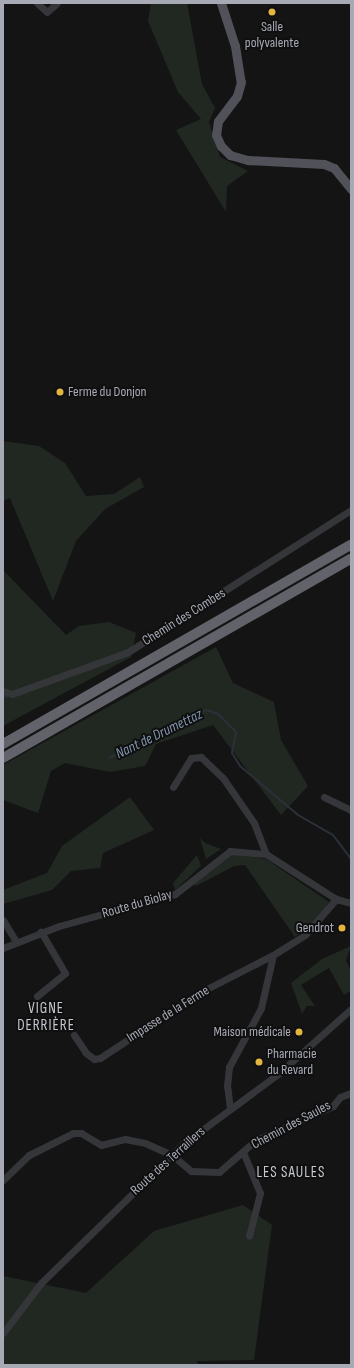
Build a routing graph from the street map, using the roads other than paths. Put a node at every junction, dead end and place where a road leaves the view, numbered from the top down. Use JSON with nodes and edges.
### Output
{"nodes":[{"id":1,"x":37,"y":3,"type":"edge"},
{"id":2,"x":57,"y":3,"type":"edge"},
{"id":3,"x":221,"y":3,"type":"edge"},
{"id":4,"x":351,"y":189,"type":"edge"},
{"id":5,"x":351,"y":510,"type":"edge"},
{"id":6,"x":351,"y":545,"type":"edge"},
{"id":7,"x":351,"y":559,"type":"edge"},
{"id":8,"x":3,"y":692,"type":"edge"},
{"id":9,"x":3,"y":744,"type":"edge"},
{"id":10,"x":3,"y":758,"type":"edge"},
{"id":11,"x":173,"y":787,"type":"dead end"},
{"id":12,"x":324,"y":798,"type":"dead end"},
{"id":13,"x":351,"y":810,"type":"edge"},
{"id":14,"x":266,"y":854,"type":"junction"},
{"id":15,"x":336,"y":899,"type":"junction"},
{"id":16,"x":347,"y":903,"type":"edge"},
{"id":17,"x":351,"y":906,"type":"edge"},
{"id":18,"x":3,"y":920,"type":"edge"},
{"id":19,"x":41,"y":932,"type":"junction"},
{"id":20,"x":16,"y":942,"type":"junction"},
{"id":21,"x":3,"y":948,"type":"edge"},
{"id":22,"x":273,"y":955,"type":"junction"},
{"id":23,"x":37,"y":996,"type":"dead end"},
{"id":24,"x":351,"y":1009,"type":"edge"},
{"id":25,"x":74,"y":1035,"type":"dead end"},
{"id":26,"x":351,"y":1094,"type":"edge"},
{"id":27,"x":230,"y":1109,"type":"junction"},
{"id":28,"x":243,"y":1152,"type":"junction"},
{"id":29,"x":172,"y":1155,"type":"junction"},
{"id":30,"x":3,"y":1180,"type":"edge"},
{"id":31,"x":249,"y":1236,"type":"dead end"},
{"id":32,"x":3,"y":1333,"type":"edge"}],
"edges":[{"from":1,"to":2,"type":"street"},
{"from":3,"to":4,"type":"main road"},
{"from":5,"to":8,"type":"street","name":"Chemin des Combes"},
{"from":6,"to":9,"type":"highway"},
{"from":7,"to":10,"type":"highway"},
{"from":11,"to":14,"type":"street"},
{"from":12,"to":13,"type":"street"},
{"from":14,"to":15,"type":"street","name":"Route du Biolay"},
{"from":14,"to":19,"type":"street","name":"Route du Biolay"},
{"from":15,"to":16,"type":"street","name":"Route du Biolay"},
{"from":15,"to":22,"type":"street"},
{"from":16,"to":17,"type":"street","name":"Route du Biolay"},
{"from":18,"to":20,"type":"street"},
{"from":19,"to":20,"type":"street","name":"Route du Biolay"},
{"from":19,"to":23,"type":"street"},
{"from":20,"to":21,"type":"street","name":"Route du Biolay"},
{"from":22,"to":25,"type":"street","name":"Impasse de la Ferme"},
{"from":22,"to":27,"type":"street"},
{"from":24,"to":27,"type":"street","name":"Route des Terraillers"},
{"from":26,"to":28,"type":"street","name":"Chemin des Saules"},
{"from":27,"to":29,"type":"street","name":"Route des Terraillers"},
{"from":28,"to":29,"type":"street","name":"Chemin des Saules"},
{"from":28,"to":31,"type":"street"},
{"from":29,"to":30,"type":"street","name":"Chemin des Saules"},
{"from":29,"to":32,"type":"street","name":"Route des Terraillers"}]}
